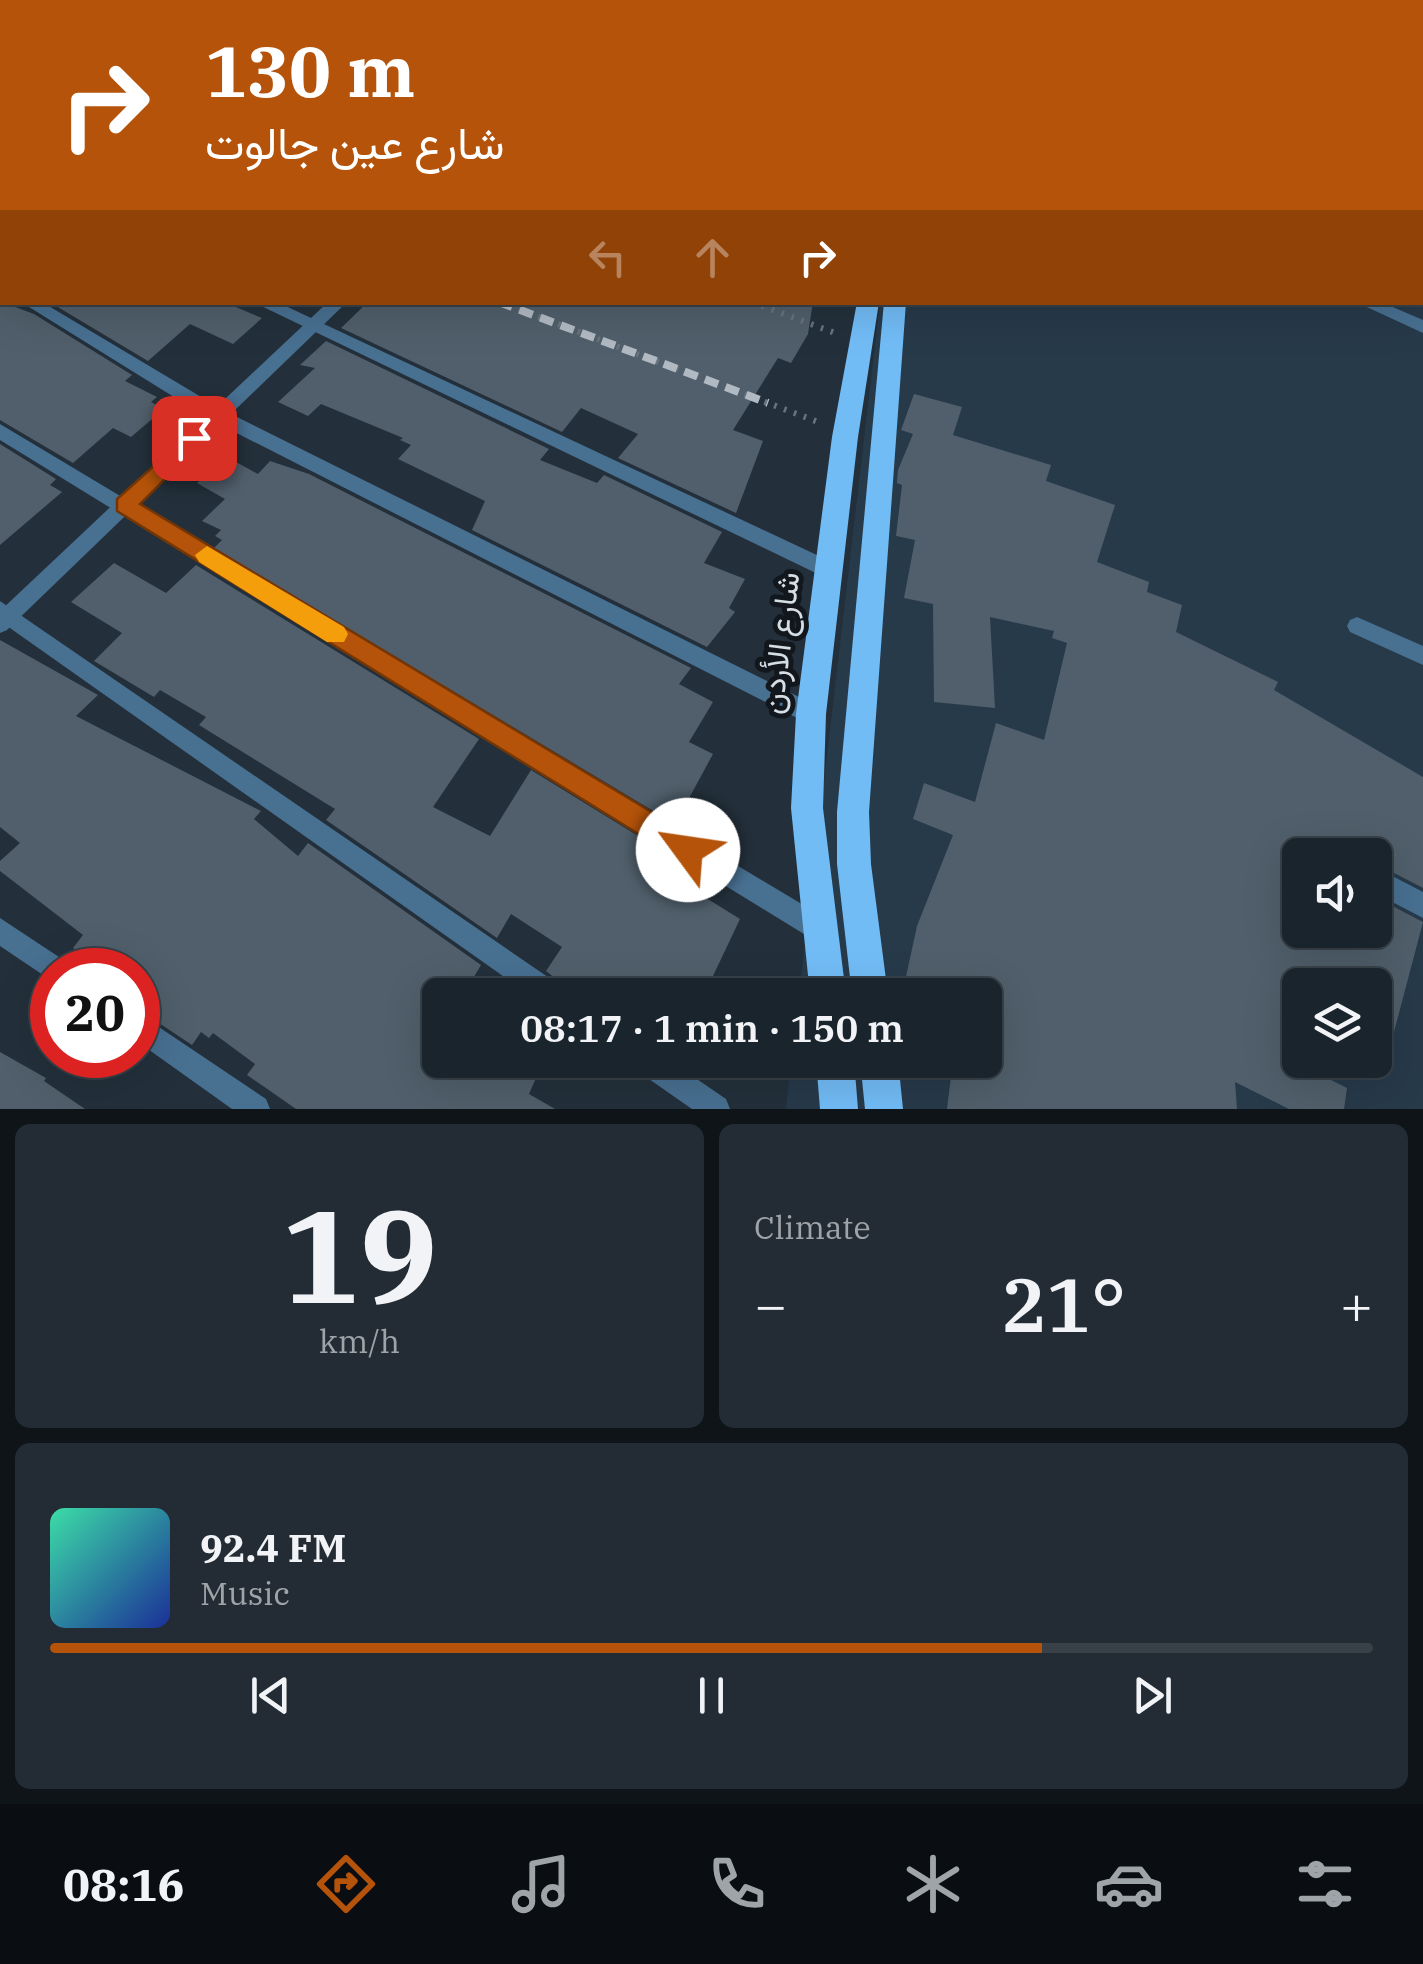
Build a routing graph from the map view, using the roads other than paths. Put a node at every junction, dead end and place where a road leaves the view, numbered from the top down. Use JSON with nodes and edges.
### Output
{"nodes":[{"id":1,"x":33,"y":305,"type":"edge"},
{"id":2,"x":266,"y":305,"type":"edge"},
{"id":3,"x":336,"y":305,"type":"edge"},
{"id":4,"x":868,"y":305,"type":"edge"},
{"id":5,"x":895,"y":305,"type":"edge"},
{"id":6,"x":1371,"y":305,"type":"edge"},
{"id":7,"x":1423,"y":327,"type":"edge"},
{"id":8,"x":309,"y":329,"type":"junction"},
{"id":9,"x":860,"y":357,"type":"junction"},
{"id":10,"x":889,"y":381,"type":"junction"},
{"id":11,"x":217,"y":415,"type":"junction"},
{"id":12,"x":0,"y":432,"type":"edge"},
{"id":13,"x":846,"y":435,"type":"junction"},
{"id":14,"x":884,"y":446,"type":"junction"},
{"id":15,"x":125,"y":505,"type":"junction"},
{"id":16,"x":829,"y":570,"type":"junction"},
{"id":17,"x":3,"y":617,"type":"edge"},
{"id":18,"x":1358,"y":626,"type":"dead end"},
{"id":19,"x":1423,"y":656,"type":"edge"},
{"id":20,"x":811,"y":714,"type":"junction"},
{"id":21,"x":1392,"y":889,"type":"edge"},
{"id":22,"x":1423,"y":906,"type":"edge"},
{"id":23,"x":821,"y":930,"type":"junction"},
{"id":24,"x":0,"y":931,"type":"edge"},
{"id":25,"x":30,"y":952,"type":"edge"},
{"id":26,"x":527,"y":978,"type":"edge"},
{"id":27,"x":826,"y":978,"type":"edge"},
{"id":28,"x":868,"y":978,"type":"edge"},
{"id":29,"x":160,"y":1041,"type":"edge"},
{"id":30,"x":672,"y":1078,"type":"edge"},
{"id":31,"x":836,"y":1078,"type":"edge"},
{"id":32,"x":881,"y":1078,"type":"edge"},
{"id":33,"x":256,"y":1109,"type":"edge"},
{"id":34,"x":716,"y":1109,"type":"edge"},
{"id":35,"x":839,"y":1109,"type":"edge"},
{"id":36,"x":884,"y":1109,"type":"edge"}],
"edges":[{"from":1,"to":11,"type":"street"},
{"from":2,"to":8,"type":"street"},
{"from":3,"to":8,"type":"street"},
{"from":4,"to":9,"type":"highway","name":"شارع الأردن"},
{"from":5,"to":10,"type":"highway"},
{"from":6,"to":7,"type":"street"},
{"from":8,"to":11,"type":"street"},
{"from":8,"to":16,"type":"street"},
{"from":9,"to":10,"type":"highway"},
{"from":9,"to":13,"type":"highway","name":"شارع الأردن"},
{"from":10,"to":14,"type":"highway"},
{"from":11,"to":15,"type":"street"},
{"from":11,"to":20,"type":"street"},
{"from":12,"to":15,"type":"street"},
{"from":13,"to":14,"type":"highway"},
{"from":13,"to":16,"type":"highway","name":"شارع الأردن"},
{"from":14,"to":28,"type":"highway"},
{"from":15,"to":17,"type":"street"},
{"from":15,"to":23,"type":"street"},
{"from":16,"to":20,"type":"highway","name":"شارع الأردن"},
{"from":17,"to":26,"type":"street"},
{"from":18,"to":19,"type":"street"},
{"from":20,"to":23,"type":"highway","name":"شارع الأردن"},
{"from":21,"to":22,"type":"street"},
{"from":23,"to":27,"type":"highway","name":"شارع الأردن"},
{"from":24,"to":25,"type":"street"},
{"from":29,"to":33,"type":"street"},
{"from":30,"to":34,"type":"street"},
{"from":31,"to":35,"type":"highway"},
{"from":32,"to":36,"type":"highway"}]}
